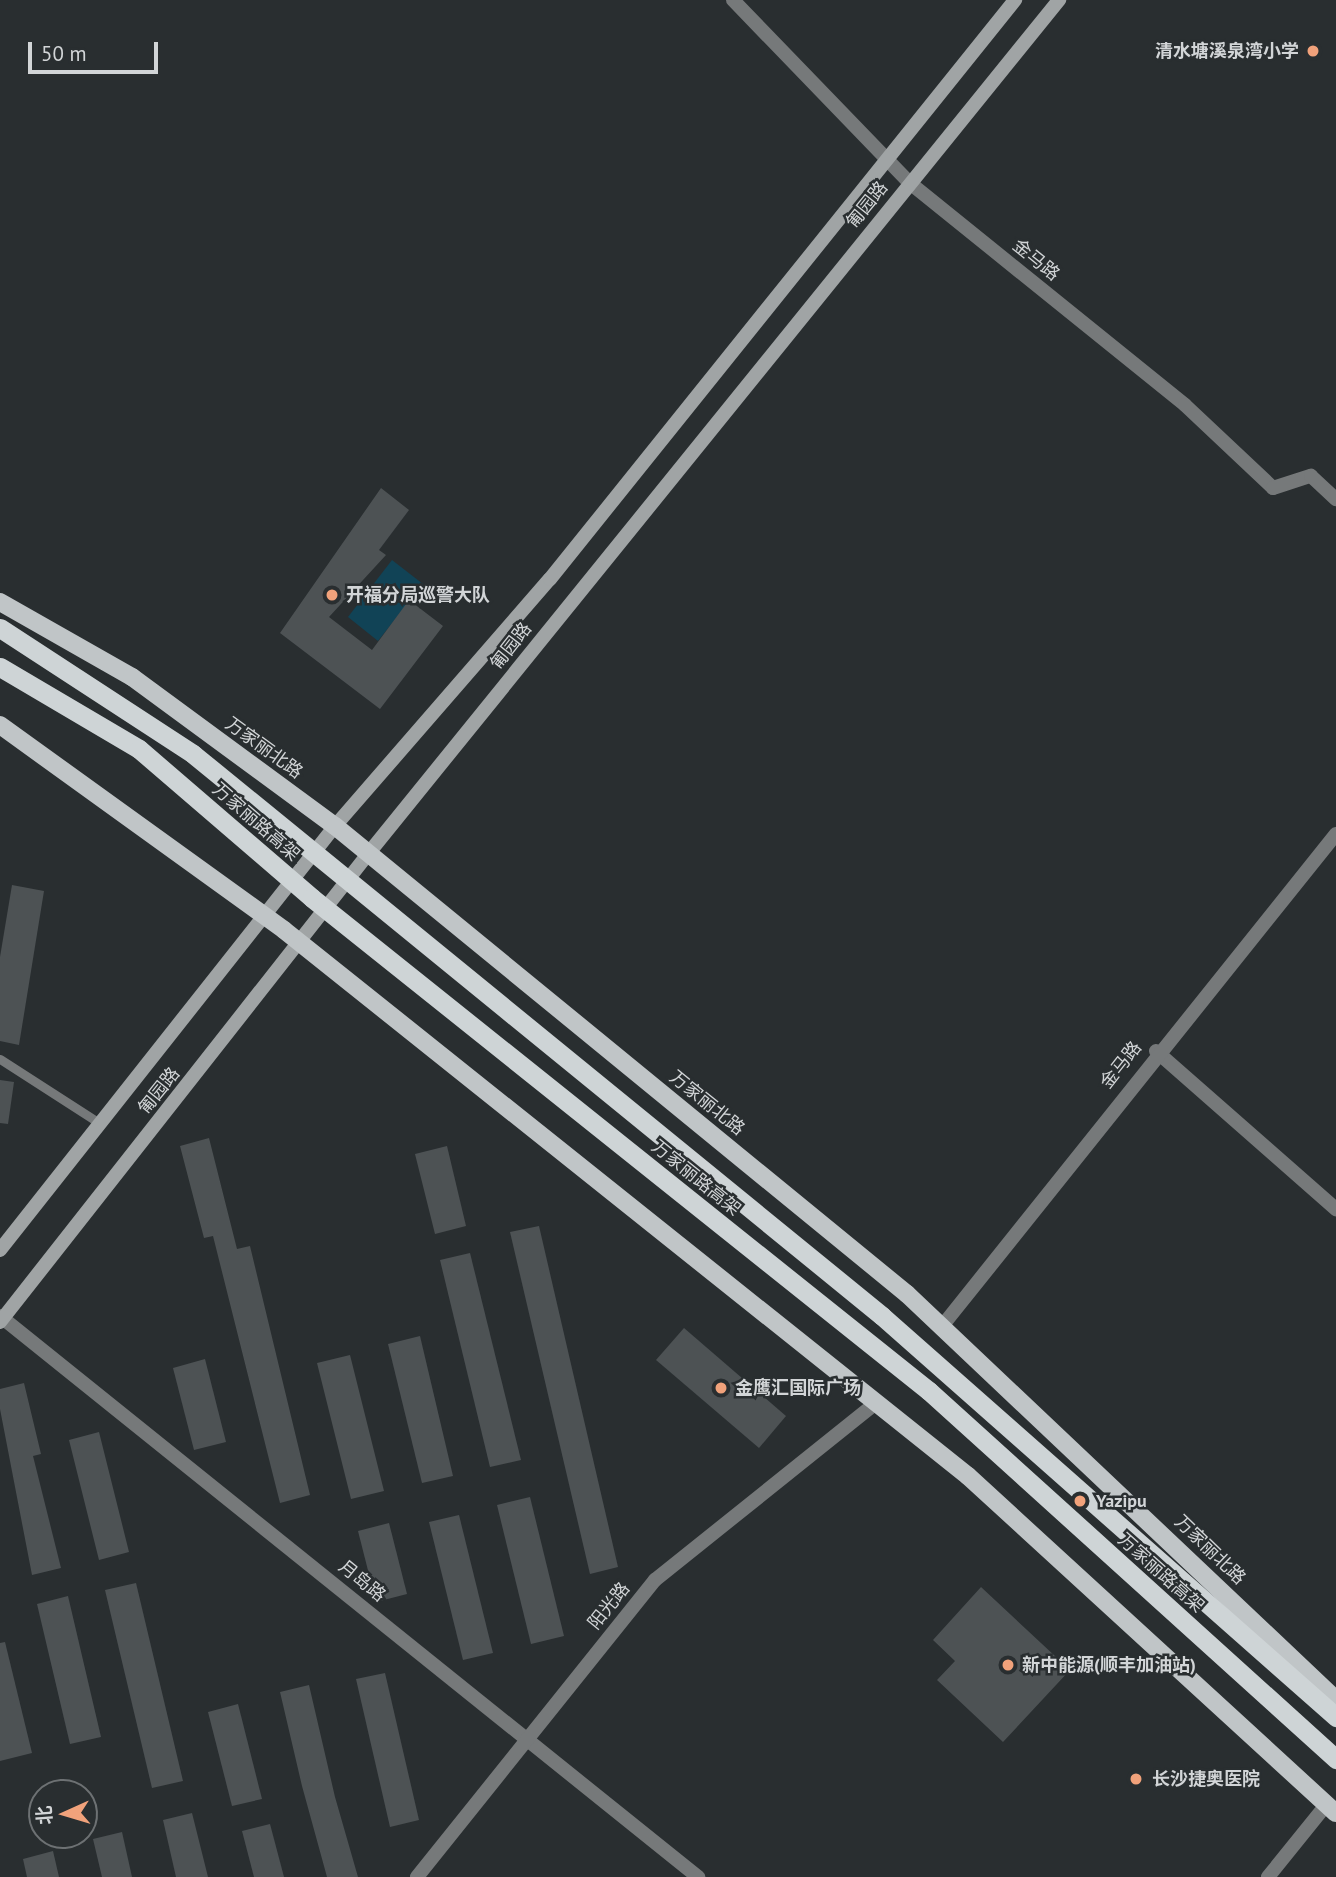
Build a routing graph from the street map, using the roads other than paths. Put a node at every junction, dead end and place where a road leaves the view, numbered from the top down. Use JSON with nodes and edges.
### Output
{"nodes":[{"id":1,"x":733,"y":0,"type":"edge"},
{"id":2,"x":1015,"y":0,"type":"edge"},
{"id":3,"x":1059,"y":0,"type":"edge"},
{"id":4,"x":887,"y":159,"type":"junction"},
{"id":5,"x":910,"y":183,"type":"junction"},
{"id":6,"x":1336,"y":499,"type":"edge"},
{"id":7,"x":0,"y":602,"type":"edge"},
{"id":8,"x":0,"y":628,"type":"edge"},
{"id":9,"x":0,"y":667,"type":"edge"},
{"id":10,"x":0,"y":724,"type":"edge"},
{"id":11,"x":335,"y":826,"type":"junction"},
{"id":12,"x":1336,"y":834,"type":"edge"},
{"id":13,"x":368,"y":854,"type":"junction"},
{"id":14,"x":267,"y":918,"type":"junction"},
{"id":15,"x":301,"y":944,"type":"junction"},
{"id":16,"x":1156,"y":1051,"type":"junction"},
{"id":17,"x":0,"y":1059,"type":"edge"},
{"id":18,"x":101,"y":1124,"type":"junction"},
{"id":19,"x":1336,"y":1209,"type":"edge"},
{"id":20,"x":0,"y":1250,"type":"edge"},
{"id":21,"x":1,"y":1319,"type":"edge"},
{"id":22,"x":943,"y":1325,"type":"junction"},
{"id":23,"x":876,"y":1403,"type":"junction"},
{"id":24,"x":1336,"y":1700,"type":"edge"},
{"id":25,"x":1336,"y":1717,"type":"edge"},
{"id":26,"x":526,"y":1737,"type":"junction"},
{"id":27,"x":1336,"y":1759,"type":"edge"},
{"id":28,"x":1331,"y":1809,"type":"edge"},
{"id":29,"x":416,"y":1877,"type":"edge"},
{"id":30,"x":698,"y":1877,"type":"edge"},
{"id":31,"x":1268,"y":1877,"type":"edge"}],
"edges":[{"from":1,"to":4,"type":"street","name":"金马路"},
{"from":2,"to":4,"type":"main road","name":"匍园路"},
{"from":3,"to":5,"type":"main road","name":"匍园路"},
{"from":4,"to":5,"type":"street","name":"金马路"},
{"from":4,"to":11,"type":"main road","name":"匍园路"},
{"from":5,"to":6,"type":"street","name":"金马路"},
{"from":5,"to":13,"type":"main road","name":"匍园路"},
{"from":7,"to":11,"type":"main road","name":"万家丽北路"},
{"from":8,"to":25,"type":"highway","name":"万家丽路高架","bridge":true},
{"from":9,"to":27,"type":"highway","name":"万家丽路高架","bridge":true},
{"from":10,"to":14,"type":"main road"},
{"from":11,"to":13,"type":"main road","name":"万家丽北路"},
{"from":11,"to":14,"type":"main road","name":"匍园路"},
{"from":12,"to":16,"type":"street","name":"金马路"},
{"from":13,"to":15,"type":"main road","name":"匍园路"},
{"from":13,"to":22,"type":"main road","name":"万家丽北路"},
{"from":14,"to":15,"type":"main road"},
{"from":14,"to":18,"type":"main road","name":"匍园路"},
{"from":15,"to":21,"type":"main road","name":"匍园路"},
{"from":15,"to":23,"type":"main road"},
{"from":16,"to":19,"type":"street"},
{"from":16,"to":22,"type":"street","name":"金马路"},
{"from":17,"to":18,"type":"lane"},
{"from":18,"to":20,"type":"main road","name":"匍园路"},
{"from":21,"to":26,"type":"street","name":"月岛路"},
{"from":22,"to":24,"type":"main road","name":"万家丽北路"},
{"from":23,"to":26,"type":"street","name":"阳光路"},
{"from":23,"to":28,"type":"main road"},
{"from":26,"to":29,"type":"street","name":"阳光路"},
{"from":26,"to":30,"type":"street","name":"月岛路"},
{"from":28,"to":31,"type":"street"}]}
